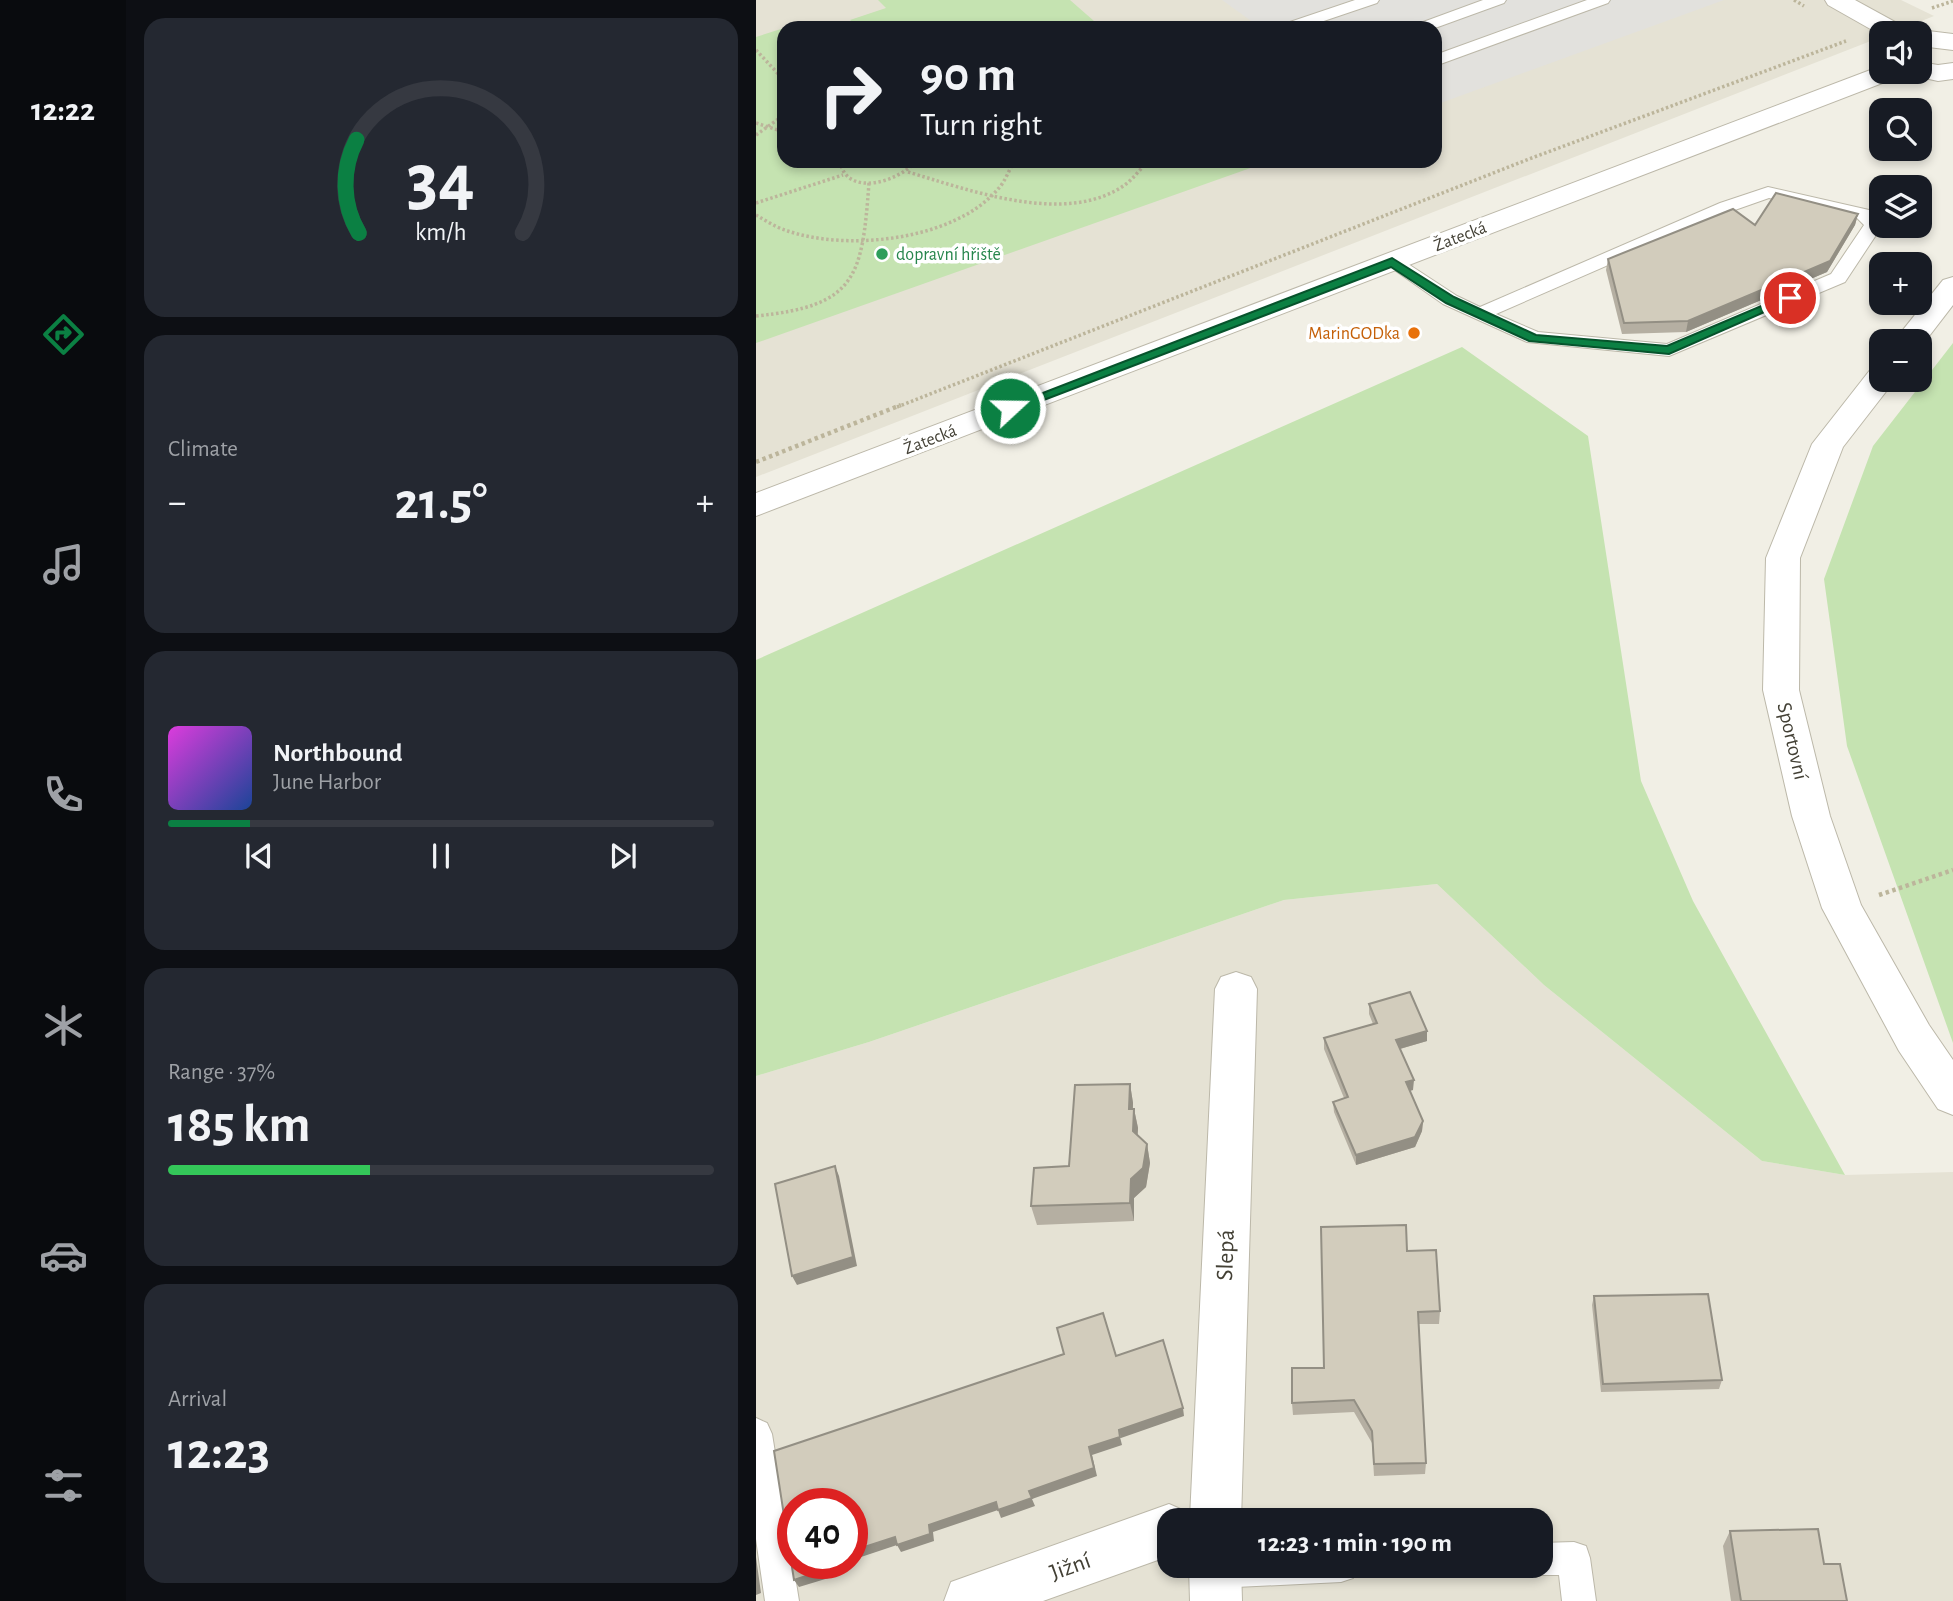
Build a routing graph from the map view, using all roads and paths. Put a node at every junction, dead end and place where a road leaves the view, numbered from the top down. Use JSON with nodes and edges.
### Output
{"nodes":[{"id":1,"x":1371,"y":0,"type":"edge"},
{"id":2,"x":1498,"y":0,"type":"edge"},
{"id":3,"x":1602,"y":0,"type":"edge"},
{"id":4,"x":1837,"y":0,"type":"edge"},
{"id":5,"x":1308,"y":21,"type":"edge"},
{"id":6,"x":1440,"y":21,"type":"edge"},
{"id":7,"x":1875,"y":21,"type":"edge"},
{"id":8,"x":1856,"y":37,"type":"dead end"},
{"id":9,"x":1932,"y":38,"type":"edge"},
{"id":10,"x":1953,"y":42,"type":"edge"},
{"id":11,"x":756,"y":50,"type":"edge"},
{"id":12,"x":1442,"y":58,"type":"edge"},
{"id":13,"x":1953,"y":71,"type":"edge"},
{"id":14,"x":777,"y":72,"type":"edge"},
{"id":15,"x":1932,"y":72,"type":"edge"},
{"id":16,"x":1869,"y":80,"type":"edge"},
{"id":17,"x":777,"y":119,"type":"edge"},
{"id":18,"x":756,"y":123,"type":"edge"},
{"id":19,"x":766,"y":126,"type":"junction"},
{"id":20,"x":777,"y":130,"type":"edge"},
{"id":21,"x":756,"y":135,"type":"edge"},
{"id":22,"x":839,"y":168,"type":"edge"},
{"id":23,"x":911,"y":168,"type":"edge"},
{"id":24,"x":1012,"y":168,"type":"edge"},
{"id":25,"x":1142,"y":168,"type":"edge"},
{"id":26,"x":908,"y":172,"type":"junction"},
{"id":27,"x":843,"y":175,"type":"junction"},
{"id":28,"x":869,"y":183,"type":"junction"},
{"id":29,"x":993,"y":196,"type":"junction"},
{"id":30,"x":756,"y":202,"type":"edge"},
{"id":31,"x":756,"y":215,"type":"edge"},
{"id":32,"x":865,"y":240,"type":"junction"},
{"id":33,"x":1392,"y":262,"type":"junction"},
{"id":34,"x":1953,"y":286,"type":"edge"},
{"id":35,"x":1480,"y":314,"type":"junction"},
{"id":36,"x":756,"y":316,"type":"edge"},
{"id":37,"x":1919,"y":329,"type":"edge"},
{"id":38,"x":1869,"y":392,"type":"edge"},
{"id":39,"x":756,"y":462,"type":"edge"},
{"id":40,"x":756,"y":505,"type":"edge"},
{"id":41,"x":1953,"y":870,"type":"edge"},
{"id":42,"x":1842,"y":908,"type":"junction"},
{"id":43,"x":1236,"y":989,"type":"dead end"},
{"id":44,"x":1953,"y":1096,"type":"edge"},
{"id":45,"x":756,"y":1434,"type":"edge"},
{"id":46,"x":1200,"y":1508,"type":"edge"},
{"id":47,"x":1157,"y":1536,"type":"edge"},
{"id":48,"x":1553,"y":1559,"type":"edge"},
{"id":49,"x":782,"y":1601,"type":"edge"},
{"id":50,"x":971,"y":1601,"type":"edge"},
{"id":51,"x":1579,"y":1601,"type":"edge"}],
"edges":[{"from":1,"to":5,"type":"lane"},
{"from":2,"to":6,"type":"lane"},
{"from":3,"to":12,"type":"lane"},
{"from":4,"to":7,"type":"street"},
{"from":8,"to":39,"type":"path"},
{"from":9,"to":10,"type":"street"},
{"from":11,"to":14,"type":"path"},
{"from":13,"to":15,"type":"street"},
{"from":16,"to":33,"type":"street","name":"Žatecká"},
{"from":17,"to":19,"type":"path"},
{"from":18,"to":19,"type":"path"},
{"from":19,"to":20,"type":"path"},
{"from":19,"to":21,"type":"path"},
{"from":22,"to":27,"type":"path"},
{"from":23,"to":26,"type":"path"},
{"from":24,"to":29,"type":"path"},
{"from":25,"to":29,"type":"path"},
{"from":26,"to":28,"type":"path"},
{"from":26,"to":29,"type":"path"},
{"from":27,"to":28,"type":"path"},
{"from":27,"to":30,"type":"path"},
{"from":28,"to":32,"type":"path"},
{"from":29,"to":32,"type":"path"},
{"from":31,"to":32,"type":"path"},
{"from":32,"to":36,"type":"path"},
{"from":33,"to":35,"type":"lane"},
{"from":33,"to":40,"type":"street","name":"Žatecká"},
{"from":34,"to":37,"type":"street"},
{"from":35,"to":35,"type":"lane"},
{"from":38,"to":42,"type":"street","name":"Sportovní"},
{"from":41,"to":42,"type":"path"},
{"from":42,"to":44,"type":"street","name":"Sportovní"},
{"from":43,"to":46,"type":"street","name":"Slepá"},
{"from":45,"to":49,"type":"lane"},
{"from":47,"to":50,"type":"street","name":"Jižní"},
{"from":48,"to":51,"type":"lane"}]}
